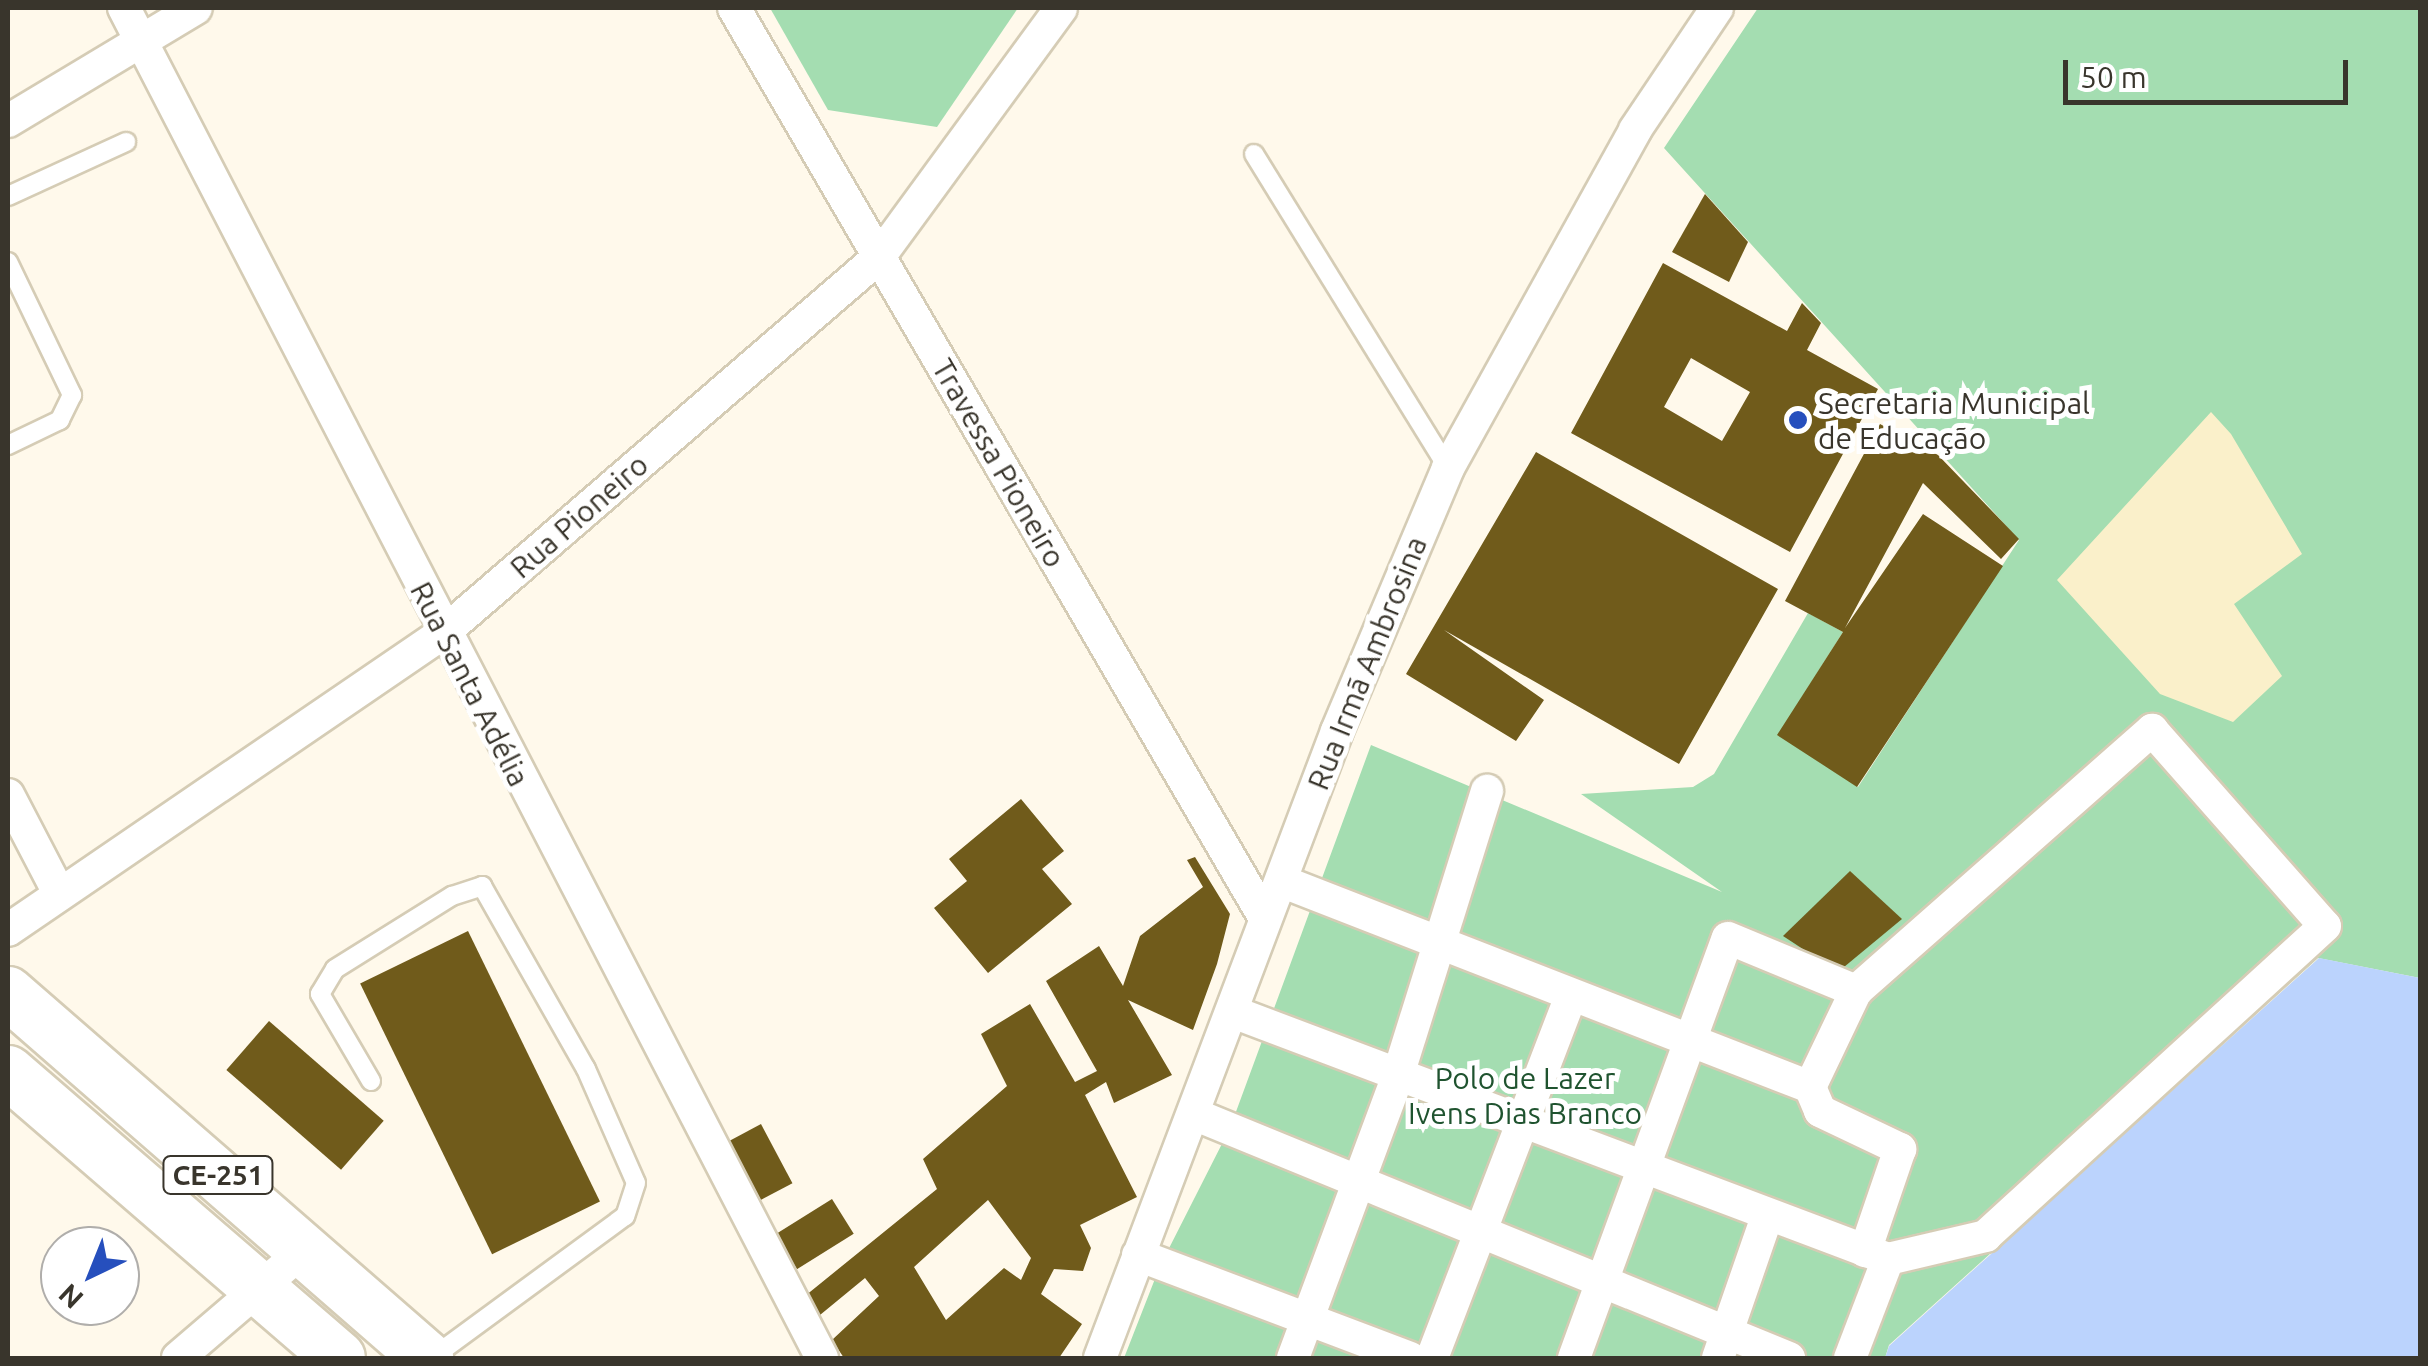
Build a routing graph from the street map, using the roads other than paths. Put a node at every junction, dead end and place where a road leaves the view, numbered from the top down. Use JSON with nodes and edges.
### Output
{"nodes":[{"id":1,"x":124,"y":8,"type":"edge"},
{"id":2,"x":196,"y":8,"type":"edge"},
{"id":3,"x":734,"y":8,"type":"edge"},
{"id":4,"x":1062,"y":8,"type":"edge"},
{"id":5,"x":1717,"y":8,"type":"edge"},
{"id":6,"x":143,"y":43,"type":"junction"},
{"id":7,"x":8,"y":121,"type":"edge"},
{"id":8,"x":126,"y":142,"type":"dead end"},
{"id":9,"x":1254,"y":154,"type":"dead end"},
{"id":10,"x":8,"y":196,"type":"edge"},
{"id":11,"x":879,"y":257,"type":"junction"},
{"id":12,"x":8,"y":262,"type":"edge"},
{"id":13,"x":8,"y":445,"type":"edge"},
{"id":14,"x":1448,"y":468,"type":"junction"},
{"id":15,"x":443,"y":633,"type":"junction"},
{"id":16,"x":1487,"y":791,"type":"dead end"},
{"id":17,"x":8,"y":796,"type":"edge"},
{"id":18,"x":1281,"y":881,"type":"junction"},
{"id":19,"x":59,"y":893,"type":"junction"},
{"id":20,"x":1265,"y":918,"type":"junction"},
{"id":21,"x":8,"y":930,"type":"edge"},
{"id":22,"x":1441,"y":946,"type":"junction"},
{"id":23,"x":1856,"y":991,"type":"junction"},
{"id":24,"x":8,"y":993,"type":"edge"},
{"id":25,"x":1572,"y":996,"type":"junction"},
{"id":26,"x":1233,"y":1012,"type":"junction"},
{"id":27,"x":1690,"y":1041,"type":"junction"},
{"id":28,"x":8,"y":1072,"type":"edge"},
{"id":29,"x":1398,"y":1076,"type":"junction"},
{"id":30,"x":371,"y":1080,"type":"dead end"},
{"id":31,"x":1810,"y":1087,"type":"junction"},
{"id":32,"x":1196,"y":1114,"type":"junction"},
{"id":33,"x":1522,"y":1121,"type":"junction"},
{"id":34,"x":1644,"y":1168,"type":"junction"},
{"id":35,"x":1354,"y":1180,"type":"junction"},
{"id":36,"x":1768,"y":1214,"type":"junction"},
{"id":37,"x":1477,"y":1232,"type":"junction"},
{"id":38,"x":304,"y":1250,"type":"junction"},
{"id":39,"x":1138,"y":1255,"type":"junction"},
{"id":40,"x":1877,"y":1255,"type":"junction"},
{"id":41,"x":1601,"y":1284,"type":"junction"},
{"id":42,"x":261,"y":1289,"type":"junction"},
{"id":43,"x":1305,"y":1316,"type":"junction"},
{"id":44,"x":1723,"y":1346,"type":"edge"},
{"id":45,"x":178,"y":1358,"type":"edge"},
{"id":46,"x":339,"y":1358,"type":"edge"},
{"id":47,"x":430,"y":1358,"type":"edge"},
{"id":48,"x":822,"y":1358,"type":"edge"},
{"id":49,"x":1100,"y":1358,"type":"edge"},
{"id":50,"x":1293,"y":1358,"type":"edge"},
{"id":51,"x":1410,"y":1358,"type":"edge"},
{"id":52,"x":1432,"y":1358,"type":"edge"},
{"id":53,"x":1574,"y":1358,"type":"edge"},
{"id":54,"x":1789,"y":1358,"type":"edge"},
{"id":55,"x":1850,"y":1358,"type":"edge"}],
"edges":[{"from":1,"to":6,"type":"street","name":"Rua Santa Adélia"},
{"from":2,"to":6,"type":"street"},
{"from":3,"to":11,"type":"street","name":"Travessa Pioneiro"},
{"from":4,"to":11,"type":"street","name":"Rua Pioneiro"},
{"from":5,"to":14,"type":"street","name":"Rua Irmã Ambrosina"},
{"from":6,"to":7,"type":"street"},
{"from":6,"to":15,"type":"street","name":"Rua Santa Adélia"},
{"from":8,"to":10,"type":"lane"},
{"from":9,"to":14,"type":"lane"},
{"from":11,"to":15,"type":"street","name":"Rua Pioneiro"},
{"from":11,"to":20,"type":"street","name":"Travessa Pioneiro"},
{"from":12,"to":13,"type":"lane"},
{"from":14,"to":18,"type":"street","name":"Rua Irmã Ambrosina"},
{"from":15,"to":19,"type":"street","name":"Rua Pioneiro"},
{"from":15,"to":48,"type":"street","name":"Rua Santa Adélia"},
{"from":16,"to":22,"type":"street"},
{"from":17,"to":19,"type":"street"},
{"from":18,"to":20,"type":"street","name":"Rua Irmã Ambrosina"},
{"from":18,"to":22,"type":"street"},
{"from":19,"to":21,"type":"street","name":"Rua Pioneiro"},
{"from":20,"to":26,"type":"street","name":"Rua Irmã Ambrosina"},
{"from":22,"to":25,"type":"street"},
{"from":22,"to":29,"type":"street"},
{"from":23,"to":27,"type":"street"},
{"from":23,"to":31,"type":"street"},
{"from":23,"to":40,"type":"street"},
{"from":24,"to":38,"type":"main road","number":"CE-251"},
{"from":25,"to":27,"type":"street"},
{"from":25,"to":33,"type":"street"},
{"from":26,"to":29,"type":"street"},
{"from":26,"to":32,"type":"street","name":"Rua Irmã Ambrosina"},
{"from":27,"to":31,"type":"street"},
{"from":27,"to":34,"type":"street"},
{"from":28,"to":42,"type":"main road","number":"CE-251"},
{"from":29,"to":33,"type":"street"},
{"from":29,"to":35,"type":"street"},
{"from":30,"to":47,"type":"lane"},
{"from":31,"to":40,"type":"street"},
{"from":32,"to":35,"type":"street"},
{"from":32,"to":39,"type":"street","name":"Rua Irmã Ambrosina"},
{"from":33,"to":34,"type":"street"},
{"from":33,"to":37,"type":"street"},
{"from":34,"to":36,"type":"street"},
{"from":34,"to":41,"type":"street"},
{"from":35,"to":37,"type":"street"},
{"from":35,"to":43,"type":"street"},
{"from":36,"to":40,"type":"street"},
{"from":36,"to":44,"type":"street"},
{"from":37,"to":41,"type":"street"},
{"from":37,"to":52,"type":"street"},
{"from":38,"to":42,"type":"street"},
{"from":38,"to":47,"type":"main road","number":"CE-251"},
{"from":39,"to":43,"type":"street"},
{"from":39,"to":49,"type":"street","name":"Rua Irmã Ambrosina"},
{"from":40,"to":55,"type":"street"},
{"from":41,"to":44,"type":"street"},
{"from":41,"to":53,"type":"street"},
{"from":42,"to":45,"type":"street"},
{"from":42,"to":46,"type":"main road","number":"CE-251"},
{"from":43,"to":50,"type":"street"},
{"from":43,"to":51,"type":"street"},
{"from":44,"to":54,"type":"street"}]}
